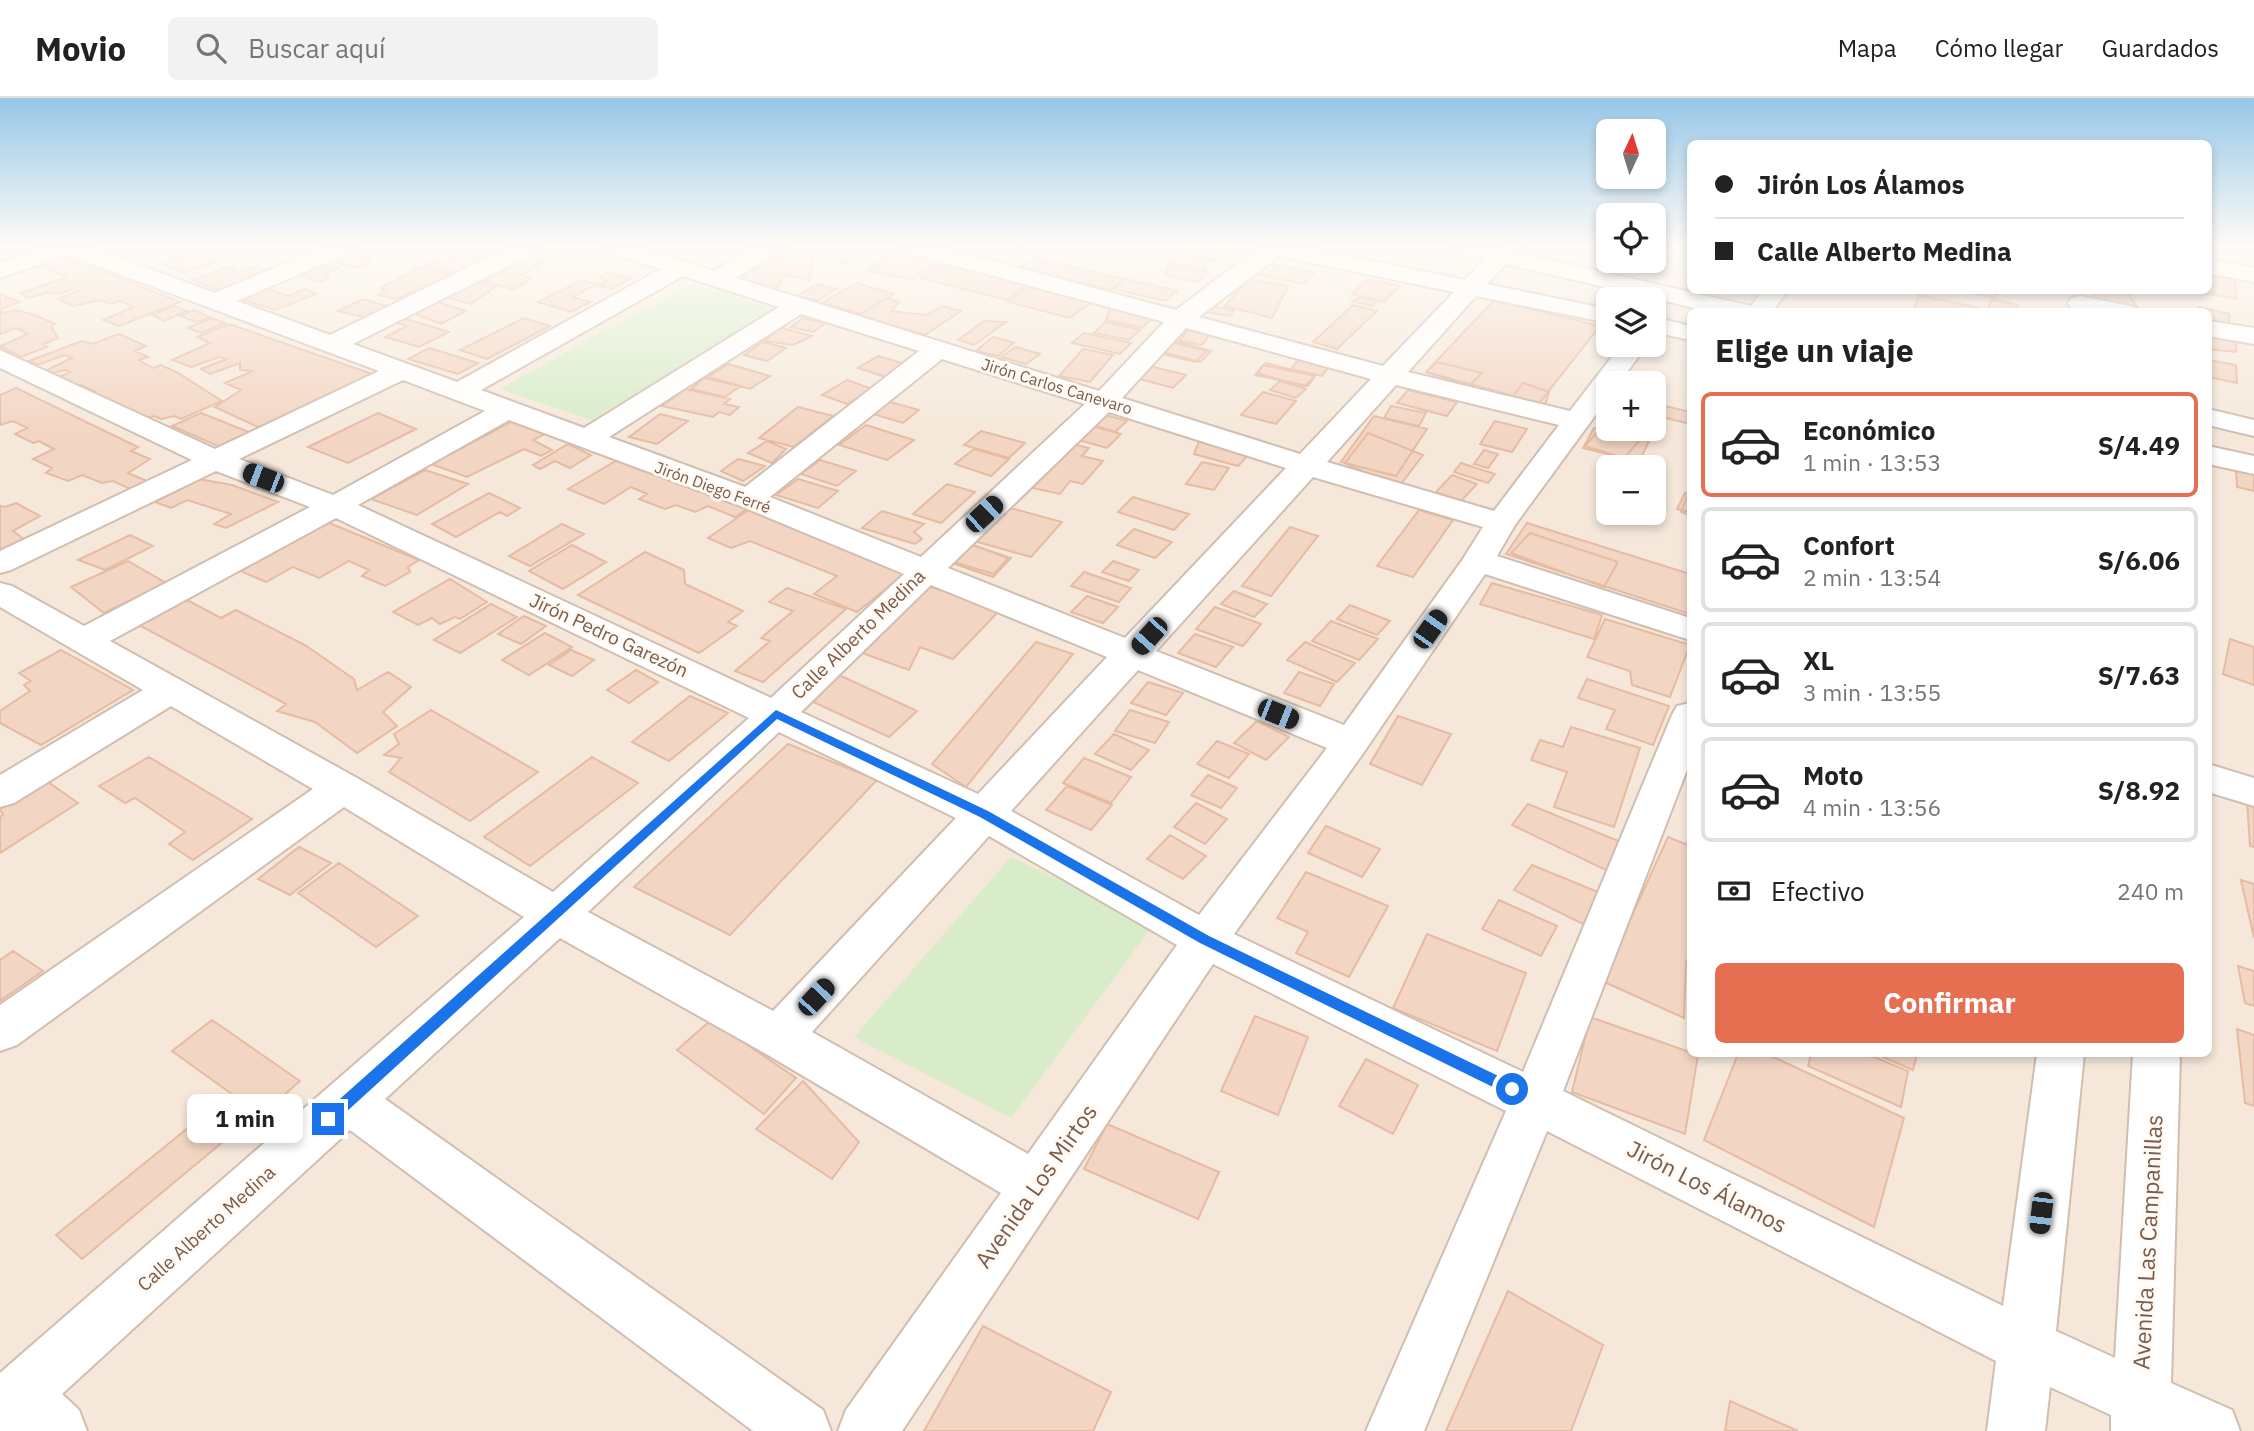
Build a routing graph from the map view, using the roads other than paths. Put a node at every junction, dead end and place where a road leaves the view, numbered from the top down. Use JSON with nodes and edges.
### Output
{"nodes":[{"id":1,"x":234,"y":309,"type":"edge"},
{"id":2,"x":402,"y":309,"type":"edge"},
{"id":3,"x":607,"y":309,"type":"edge"},
{"id":4,"x":792,"y":309,"type":"edge"},
{"id":5,"x":807,"y":309,"type":"edge"},
{"id":6,"x":1149,"y":309,"type":"edge"},
{"id":7,"x":1194,"y":309,"type":"edge"},
{"id":8,"x":1450,"y":309,"type":"edge"},
{"id":9,"x":1575,"y":309,"type":"edge"},
{"id":10,"x":1596,"y":314,"type":"edge"},
{"id":11,"x":1182,"y":318,"type":"junction"},
{"id":12,"x":1666,"y":328,"type":"edge"},
{"id":13,"x":2212,"y":329,"type":"edge"},
{"id":14,"x":1687,"y":332,"type":"edge"},
{"id":15,"x":2254,"y":336,"type":"edge"},
{"id":16,"x":330,"y":345,"type":"junction"},
{"id":17,"x":937,"y":350,"type":"junction"},
{"id":18,"x":1625,"y":357,"type":"edge"},
{"id":19,"x":0,"y":358,"type":"edge"},
{"id":20,"x":400,"y":371,"type":"junction"},
{"id":21,"x":1387,"y":374,"type":"junction"},
{"id":22,"x":458,"y":393,"type":"junction"},
{"id":23,"x":1105,"y":400,"type":"junction"},
{"id":24,"x":506,"y":410,"type":"junction"},
{"id":25,"x":2212,"y":420,"type":"edge"},
{"id":26,"x":1576,"y":421,"type":"junction"},
{"id":27,"x":2254,"y":428,"type":"edge"},
{"id":28,"x":585,"y":440,"type":"junction"},
{"id":29,"x":2212,"y":456,"type":"edge"},
{"id":30,"x":215,"y":460,"type":"junction"},
{"id":31,"x":1306,"y":465,"type":"junction"},
{"id":32,"x":2254,"y":465,"type":"edge"},
{"id":33,"x":749,"y":499,"type":"junction"},
{"id":34,"x":335,"y":506,"type":"junction"},
{"id":35,"x":1501,"y":523,"type":"junction"},
{"id":36,"x":1478,"y":561,"type":"junction"},
{"id":37,"x":0,"y":563,"type":"edge"},
{"id":38,"x":924,"y":570,"type":"junction"},
{"id":39,"x":7,"y":605,"type":"edge"},
{"id":40,"x":1687,"y":628,"type":"edge"},
{"id":41,"x":83,"y":641,"type":"junction"},
{"id":42,"x":1132,"y":655,"type":"junction"},
{"id":43,"x":170,"y":690,"type":"junction"},
{"id":44,"x":776,"y":713,"type":"junction"},
{"id":45,"x":1687,"y":722,"type":"edge"},
{"id":46,"x":1351,"y":743,"type":"junction"},
{"id":47,"x":2212,"y":779,"type":"edge"},
{"id":48,"x":343,"y":788,"type":"junction"},
{"id":49,"x":2254,"y":792,"type":"edge"},
{"id":50,"x":0,"y":793,"type":"edge"},
{"id":51,"x":984,"y":814,"type":"junction"},
{"id":52,"x":556,"y":915,"type":"junction"},
{"id":53,"x":1205,"y":940,"type":"junction"},
{"id":54,"x":0,"y":1031,"type":"edge"},
{"id":55,"x":778,"y":1037,"type":"junction"},
{"id":56,"x":2060,"y":1057,"type":"edge"},
{"id":57,"x":2157,"y":1057,"type":"edge"},
{"id":58,"x":349,"y":1101,"type":"junction"},
{"id":59,"x":1535,"y":1101,"type":"junction"},
{"id":60,"x":1037,"y":1186,"type":"junction"},
{"id":61,"x":2025,"y":1346,"type":"junction"},
{"id":62,"x":26,"y":1412,"type":"edge"},
{"id":63,"x":2140,"y":1415,"type":"edge"},
{"id":64,"x":802,"y":1431,"type":"edge"},
{"id":65,"x":867,"y":1431,"type":"edge"},
{"id":66,"x":1395,"y":1431,"type":"edge"},
{"id":67,"x":2016,"y":1431,"type":"edge"},
{"id":68,"x":2211,"y":1431,"type":"edge"}],
"edges":[{"from":1,"to":16,"type":"street","name":"Jirón Diego Ferré"},
{"from":2,"to":16,"type":"street"},
{"from":3,"to":22,"type":"street"},
{"from":4,"to":28,"type":"street"},
{"from":5,"to":17,"type":"street","name":"Jirón Carlos Canevaro"},
{"from":6,"to":11,"type":"street"},
{"from":7,"to":11,"type":"street","name":"Calle Alberto Medina"},
{"from":8,"to":21,"type":"street"},
{"from":9,"to":10,"type":"street"},
{"from":11,"to":21,"type":"street"},
{"from":11,"to":23,"type":"street","name":"Calle Alberto Medina"},
{"from":12,"to":14,"type":"street"},
{"from":13,"to":15,"type":"street"},
{"from":16,"to":20,"type":"street","name":"Jirón Diego Ferré"},
{"from":17,"to":23,"type":"street","name":"Jirón Carlos Canevaro"},
{"from":17,"to":33,"type":"street"},
{"from":18,"to":26,"type":"street","name":"Avenida Los Mirtos"},
{"from":19,"to":30,"type":"street","name":"Jirón Pedro Garezón"},
{"from":20,"to":22,"type":"street","name":"Jirón Diego Ferré"},
{"from":20,"to":30,"type":"street"},
{"from":21,"to":26,"type":"street"},
{"from":21,"to":31,"type":"street"},
{"from":22,"to":24,"type":"street","name":"Jirón Diego Ferré"},
{"from":23,"to":31,"type":"street","name":"Jirón Carlos Canevaro"},
{"from":23,"to":38,"type":"street","name":"Calle Alberto Medina"},
{"from":24,"to":28,"type":"street","name":"Jirón Diego Ferré"},
{"from":24,"to":34,"type":"street"},
{"from":25,"to":27,"type":"street"},
{"from":26,"to":35,"type":"street","name":"Avenida Los Mirtos"},
{"from":28,"to":33,"type":"street","name":"Jirón Diego Ferré"},
{"from":29,"to":32,"type":"street"},
{"from":30,"to":34,"type":"street","name":"Jirón Pedro Garezón"},
{"from":30,"to":37,"type":"street"},
{"from":31,"to":35,"type":"street","name":"Jirón Carlos Canevaro"},
{"from":31,"to":42,"type":"street"},
{"from":33,"to":38,"type":"street","name":"Jirón Diego Ferré"},
{"from":34,"to":41,"type":"street"},
{"from":34,"to":44,"type":"street","name":"Jirón Pedro Garezón"},
{"from":35,"to":36,"type":"street","name":"Avenida Los Mirtos"},
{"from":36,"to":40,"type":"street"},
{"from":36,"to":46,"type":"street","name":"Avenida Los Mirtos"},
{"from":38,"to":42,"type":"street","name":"Jirón Diego Ferré"},
{"from":38,"to":44,"type":"street","name":"Calle Alberto Medina"},
{"from":39,"to":41,"type":"street"},
{"from":41,"to":43,"type":"street"},
{"from":42,"to":46,"type":"street","name":"Jirón Diego Ferré"},
{"from":42,"to":51,"type":"street"},
{"from":43,"to":48,"type":"street"},
{"from":43,"to":50,"type":"street"},
{"from":44,"to":51,"type":"street","name":"Jirón Pedro Garezón"},
{"from":44,"to":52,"type":"street","name":"Calle Alberto Medina"},
{"from":45,"to":59,"type":"street"},
{"from":46,"to":53,"type":"street","name":"Avenida Los Mirtos"},
{"from":47,"to":49,"type":"street"},
{"from":48,"to":52,"type":"street"},
{"from":48,"to":54,"type":"street"},
{"from":51,"to":53,"type":"street","name":"Jirón Pedro Garezón"},
{"from":51,"to":55,"type":"street"},
{"from":52,"to":55,"type":"street"},
{"from":52,"to":58,"type":"street","name":"Calle Alberto Medina"},
{"from":53,"to":59,"type":"street","name":"Jirón Los Álamos"},
{"from":53,"to":60,"type":"street","name":"Avenida Los Mirtos"},
{"from":55,"to":60,"type":"street"},
{"from":56,"to":61,"type":"street"},
{"from":57,"to":63,"type":"street","name":"Avenida Las Campanillas"},
{"from":58,"to":62,"type":"street","name":"Calle Alberto Medina"},
{"from":58,"to":64,"type":"street"},
{"from":59,"to":61,"type":"street","name":"Jirón Los Álamos"},
{"from":59,"to":66,"type":"street"},
{"from":60,"to":65,"type":"street","name":"Avenida Los Mirtos"},
{"from":61,"to":63,"type":"street","name":"Jirón Los Álamos"},
{"from":61,"to":67,"type":"street"},
{"from":63,"to":68,"type":"street","name":"Jirón Los Álamos"}]}
